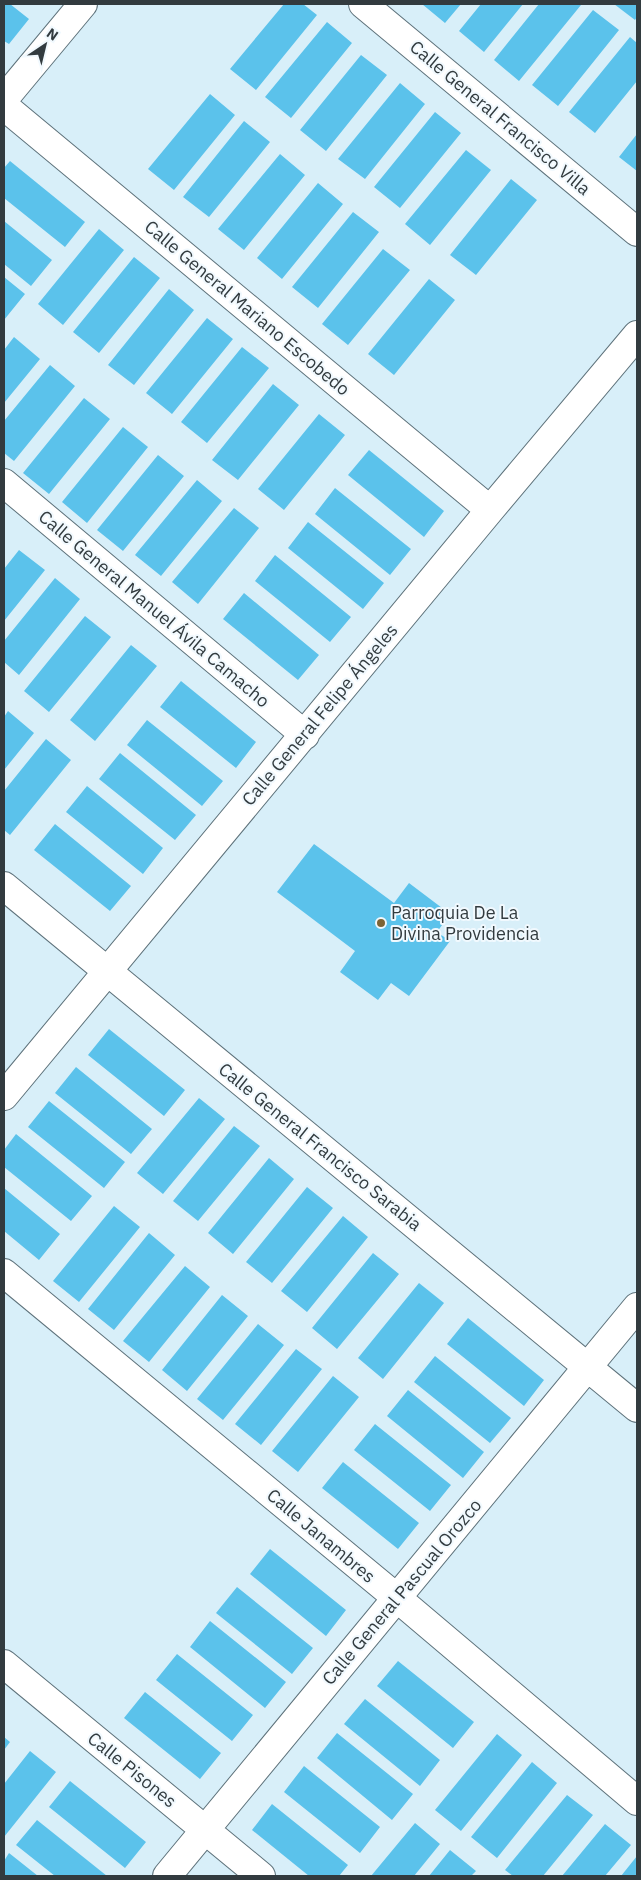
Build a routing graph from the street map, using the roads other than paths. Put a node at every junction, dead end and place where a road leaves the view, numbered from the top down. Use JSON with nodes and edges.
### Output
{"nodes":[{"id":1,"x":83,"y":4,"type":"edge"},
{"id":2,"x":363,"y":4,"type":"edge"},
{"id":3,"x":4,"y":99,"type":"edge"},
{"id":4,"x":4,"y":106,"type":"edge"},
{"id":5,"x":637,"y":232,"type":"edge"},
{"id":6,"x":637,"y":335,"type":"edge"},
{"id":7,"x":4,"y":483,"type":"edge"},
{"id":8,"x":490,"y":510,"type":"junction"},
{"id":9,"x":305,"y":735,"type":"junction"},
{"id":10,"x":4,"y":886,"type":"edge"},
{"id":11,"x":108,"y":972,"type":"junction"},
{"id":12,"x":4,"y":1096,"type":"edge"},
{"id":13,"x":4,"y":1273,"type":"edge"},
{"id":14,"x":637,"y":1307,"type":"edge"},
{"id":15,"x":588,"y":1367,"type":"junction"},
{"id":16,"x":637,"y":1408,"type":"edge"},
{"id":17,"x":397,"y":1598,"type":"junction"},
{"id":18,"x":4,"y":1664,"type":"edge"},
{"id":19,"x":637,"y":1801,"type":"edge"},
{"id":20,"x":205,"y":1830,"type":"junction"},
{"id":21,"x":167,"y":1876,"type":"edge"},
{"id":22,"x":261,"y":1876,"type":"edge"}],
"edges":[{"from":1,"to":3,"type":"street"},
{"from":2,"to":5,"type":"street","name":"Calle General Francisco Villa"},
{"from":4,"to":8,"type":"street","name":"Calle General Mariano Escobedo"},
{"from":6,"to":8,"type":"street","name":"Calle General Felipe Ángeles"},
{"from":7,"to":9,"type":"street","name":"Calle General Manuel Ávila Camacho"},
{"from":8,"to":9,"type":"street","name":"Calle General Felipe Ángeles"},
{"from":9,"to":11,"type":"street","name":"Calle General Felipe Ángeles"},
{"from":10,"to":11,"type":"street","name":"Calle General Francisco Sarabia"},
{"from":11,"to":12,"type":"street","name":"Calle General Felipe Ángeles"},
{"from":11,"to":15,"type":"street","name":"Calle General Francisco Sarabia"},
{"from":13,"to":17,"type":"street","name":"Calle Janambres"},
{"from":14,"to":15,"type":"street","name":"Calle General Pascual Orozco"},
{"from":15,"to":16,"type":"street","name":"Calle General Francisco Sarabia"},
{"from":15,"to":17,"type":"street","name":"Calle General Pascual Orozco"},
{"from":17,"to":19,"type":"street","name":"Calle Janambres"},
{"from":17,"to":20,"type":"street","name":"Calle General Pascual Orozco"},
{"from":18,"to":20,"type":"street","name":"Calle Pisones"},
{"from":20,"to":21,"type":"street","name":"Calle General Pascual Orozco"},
{"from":20,"to":22,"type":"street","name":"Calle Pisones"}]}
